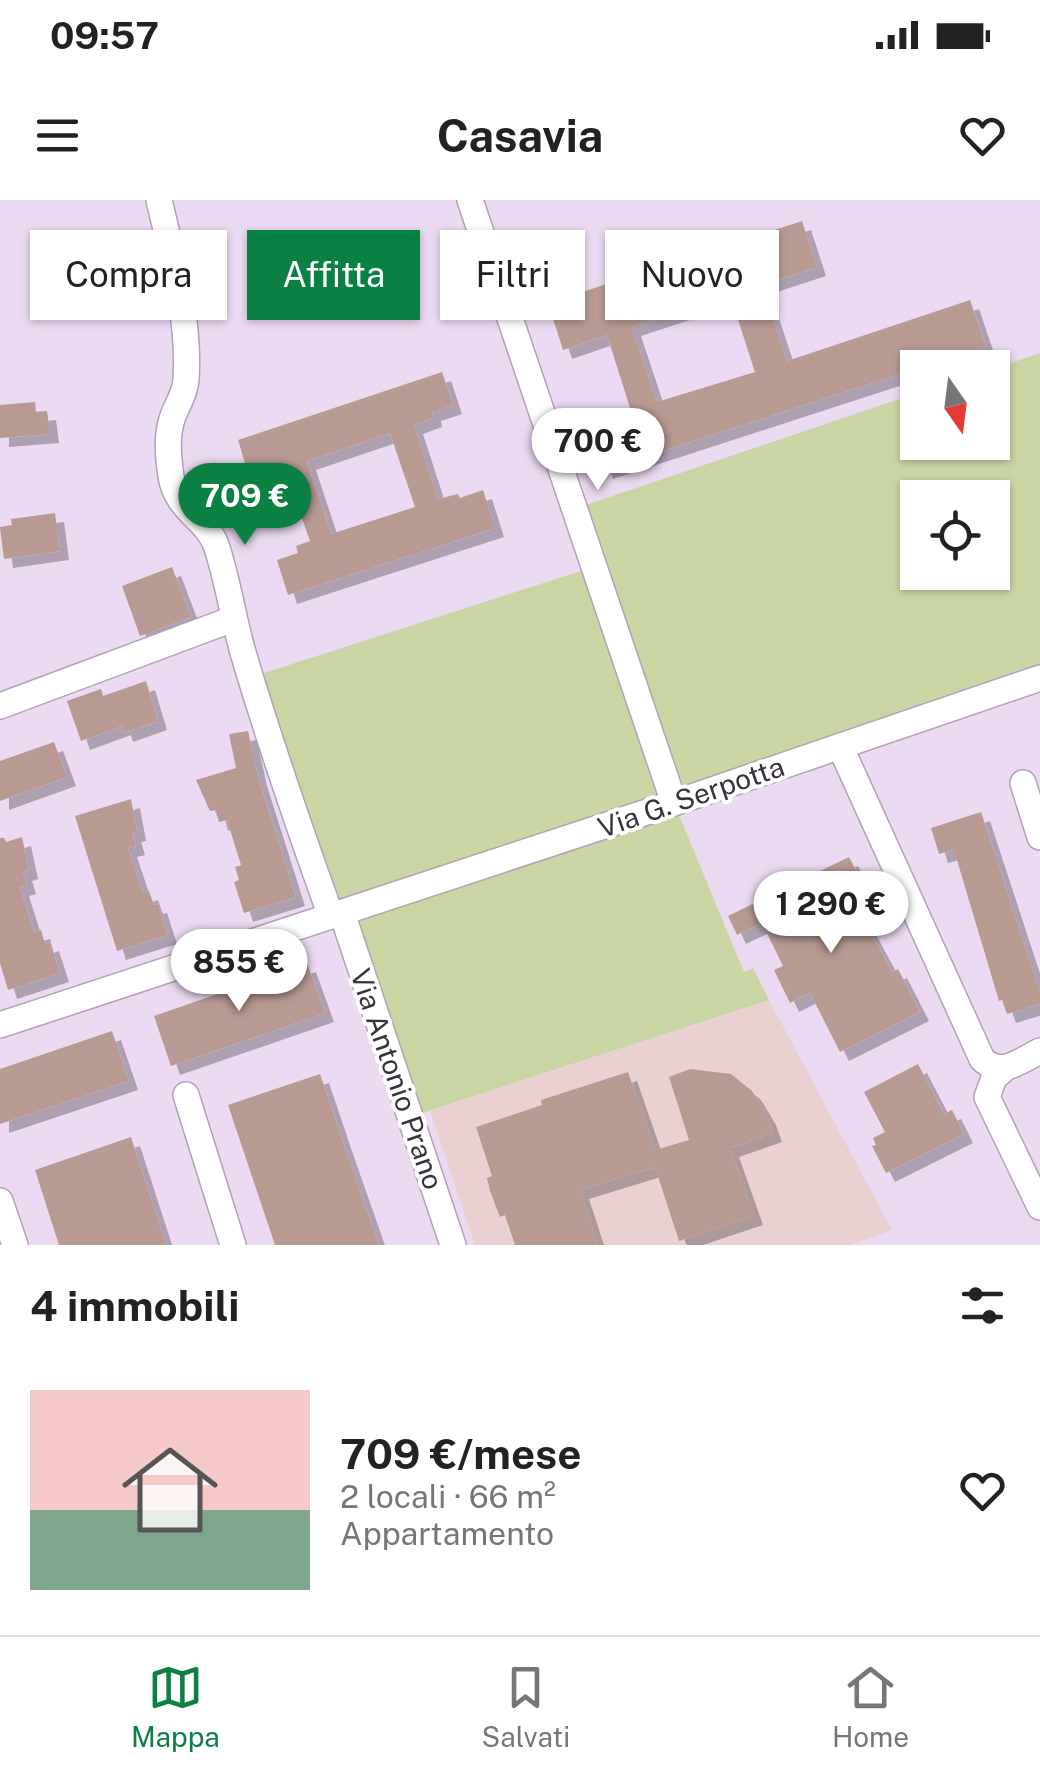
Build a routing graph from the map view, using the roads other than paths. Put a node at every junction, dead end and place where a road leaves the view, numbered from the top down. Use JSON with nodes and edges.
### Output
{"nodes":[{"id":1,"x":159,"y":200,"type":"edge"},
{"id":2,"x":470,"y":200,"type":"edge"},
{"id":3,"x":233,"y":619,"type":"junction"},
{"id":4,"x":1040,"y":678,"type":"edge"},
{"id":5,"x":0,"y":706,"type":"edge"},
{"id":6,"x":840,"y":746,"type":"junction"},
{"id":7,"x":1023,"y":783,"type":"dead end"},
{"id":8,"x":674,"y":803,"type":"junction"},
{"id":9,"x":1040,"y":838,"type":"edge"},
{"id":10,"x":336,"y":914,"type":"junction"},
{"id":11,"x":0,"y":1025,"type":"edge"},
{"id":12,"x":1040,"y":1052,"type":"edge"},
{"id":13,"x":1004,"y":1068,"type":"junction"},
{"id":14,"x":186,"y":1095,"type":"dead end"},
{"id":15,"x":0,"y":1201,"type":"edge"},
{"id":16,"x":1040,"y":1206,"type":"edge"},
{"id":17,"x":14,"y":1245,"type":"edge"},
{"id":18,"x":233,"y":1245,"type":"edge"},
{"id":19,"x":453,"y":1245,"type":"edge"}],
"edges":[{"from":1,"to":3,"type":"street","name":"Via Antonio Prano"},
{"from":2,"to":8,"type":"street"},
{"from":3,"to":5,"type":"street"},
{"from":3,"to":10,"type":"street","name":"Via Antonio Prano"},
{"from":4,"to":6,"type":"street","name":"Via G. Serpotta"},
{"from":6,"to":8,"type":"street","name":"Via G. Serpotta"},
{"from":6,"to":13,"type":"street"},
{"from":7,"to":9,"type":"street"},
{"from":8,"to":10,"type":"street","name":"Via G. Serpotta"},
{"from":10,"to":11,"type":"street","name":"Via G. Serpotta"},
{"from":10,"to":19,"type":"street","name":"Via Antonio Prano"},
{"from":12,"to":13,"type":"street"},
{"from":13,"to":16,"type":"street"},
{"from":14,"to":18,"type":"street"},
{"from":15,"to":17,"type":"street"}]}
